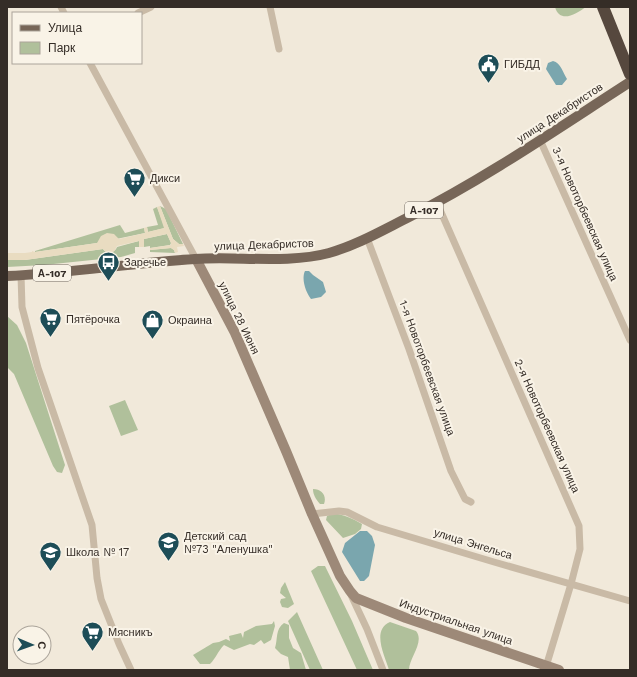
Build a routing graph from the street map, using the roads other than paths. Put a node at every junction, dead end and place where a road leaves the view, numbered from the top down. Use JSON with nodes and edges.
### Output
{"nodes":[{"id":1,"x":151,"y":7,"type":"edge"},
{"id":2,"x":270,"y":7,"type":"edge"},
{"id":3,"x":603,"y":7,"type":"edge"},
{"id":4,"x":140,"y":12,"type":"edge"},
{"id":5,"x":279,"y":49,"type":"dead end"},
{"id":6,"x":91,"y":64,"type":"edge"},
{"id":7,"x":630,"y":74,"type":"edge"},
{"id":8,"x":630,"y":82,"type":"edge"},
{"id":9,"x":540,"y":140,"type":"junction"},
{"id":10,"x":438,"y":203,"type":"junction"},
{"id":11,"x":367,"y":238,"type":"junction"},
{"id":12,"x":196,"y":258,"type":"junction"},
{"id":13,"x":21,"y":275,"type":"junction"},
{"id":14,"x":7,"y":276,"type":"edge"},
{"id":15,"x":630,"y":340,"type":"edge"},
{"id":16,"x":470,"y":502,"type":"dead end"},
{"id":17,"x":312,"y":514,"type":"junction"},
{"id":18,"x":571,"y":584,"type":"junction"},
{"id":19,"x":350,"y":591,"type":"junction"},
{"id":20,"x":630,"y":601,"type":"edge"},
{"id":21,"x":546,"y":668,"type":"edge"},
{"id":22,"x":131,"y":670,"type":"edge"},
{"id":23,"x":383,"y":670,"type":"edge"},
{"id":24,"x":559,"y":670,"type":"edge"}],
"edges":[{"from":1,"to":4,"type":"street"},
{"from":2,"to":5,"type":"street"},
{"from":3,"to":7,"type":"highway"},
{"from":6,"to":12,"type":"street","name":"улица 28 Июня"},
{"from":8,"to":9,"type":"main road","name":"улица Декабристов","number":"А-107"},
{"from":9,"to":10,"type":"main road","name":"улица Декабристов","number":"А-107"},
{"from":9,"to":15,"type":"street","name":"3-я Новоторбеевская улица"},
{"from":10,"to":11,"type":"main road","name":"улица Декабристов","number":"А-107"},
{"from":10,"to":18,"type":"street","name":"2-я Новоторбеевская улица"},
{"from":11,"to":12,"type":"main road","name":"улица Декабристов","number":"А-107"},
{"from":11,"to":16,"type":"street","name":"1-я Новоторбеевская улица"},
{"from":12,"to":13,"type":"main road","name":"улица Декабристов","number":"А-107"},
{"from":12,"to":17,"type":"street","name":"улица 28 Июня"},
{"from":13,"to":14,"type":"main road","name":"улица Декабристов","number":"А-107"},
{"from":13,"to":22,"type":"street"},
{"from":17,"to":18,"type":"street","name":"улица Энгельса"},
{"from":17,"to":19,"type":"street","name":"улица 28 Июня"},
{"from":18,"to":20,"type":"street","name":"улица Энгельса"},
{"from":18,"to":21,"type":"street","name":"2-я Новоторбеевская улица"},
{"from":19,"to":21,"type":"street","name":"Индустриальная улица"},
{"from":19,"to":23,"type":"street"},
{"from":21,"to":24,"type":"street","name":"Индустриальная улица"}]}
